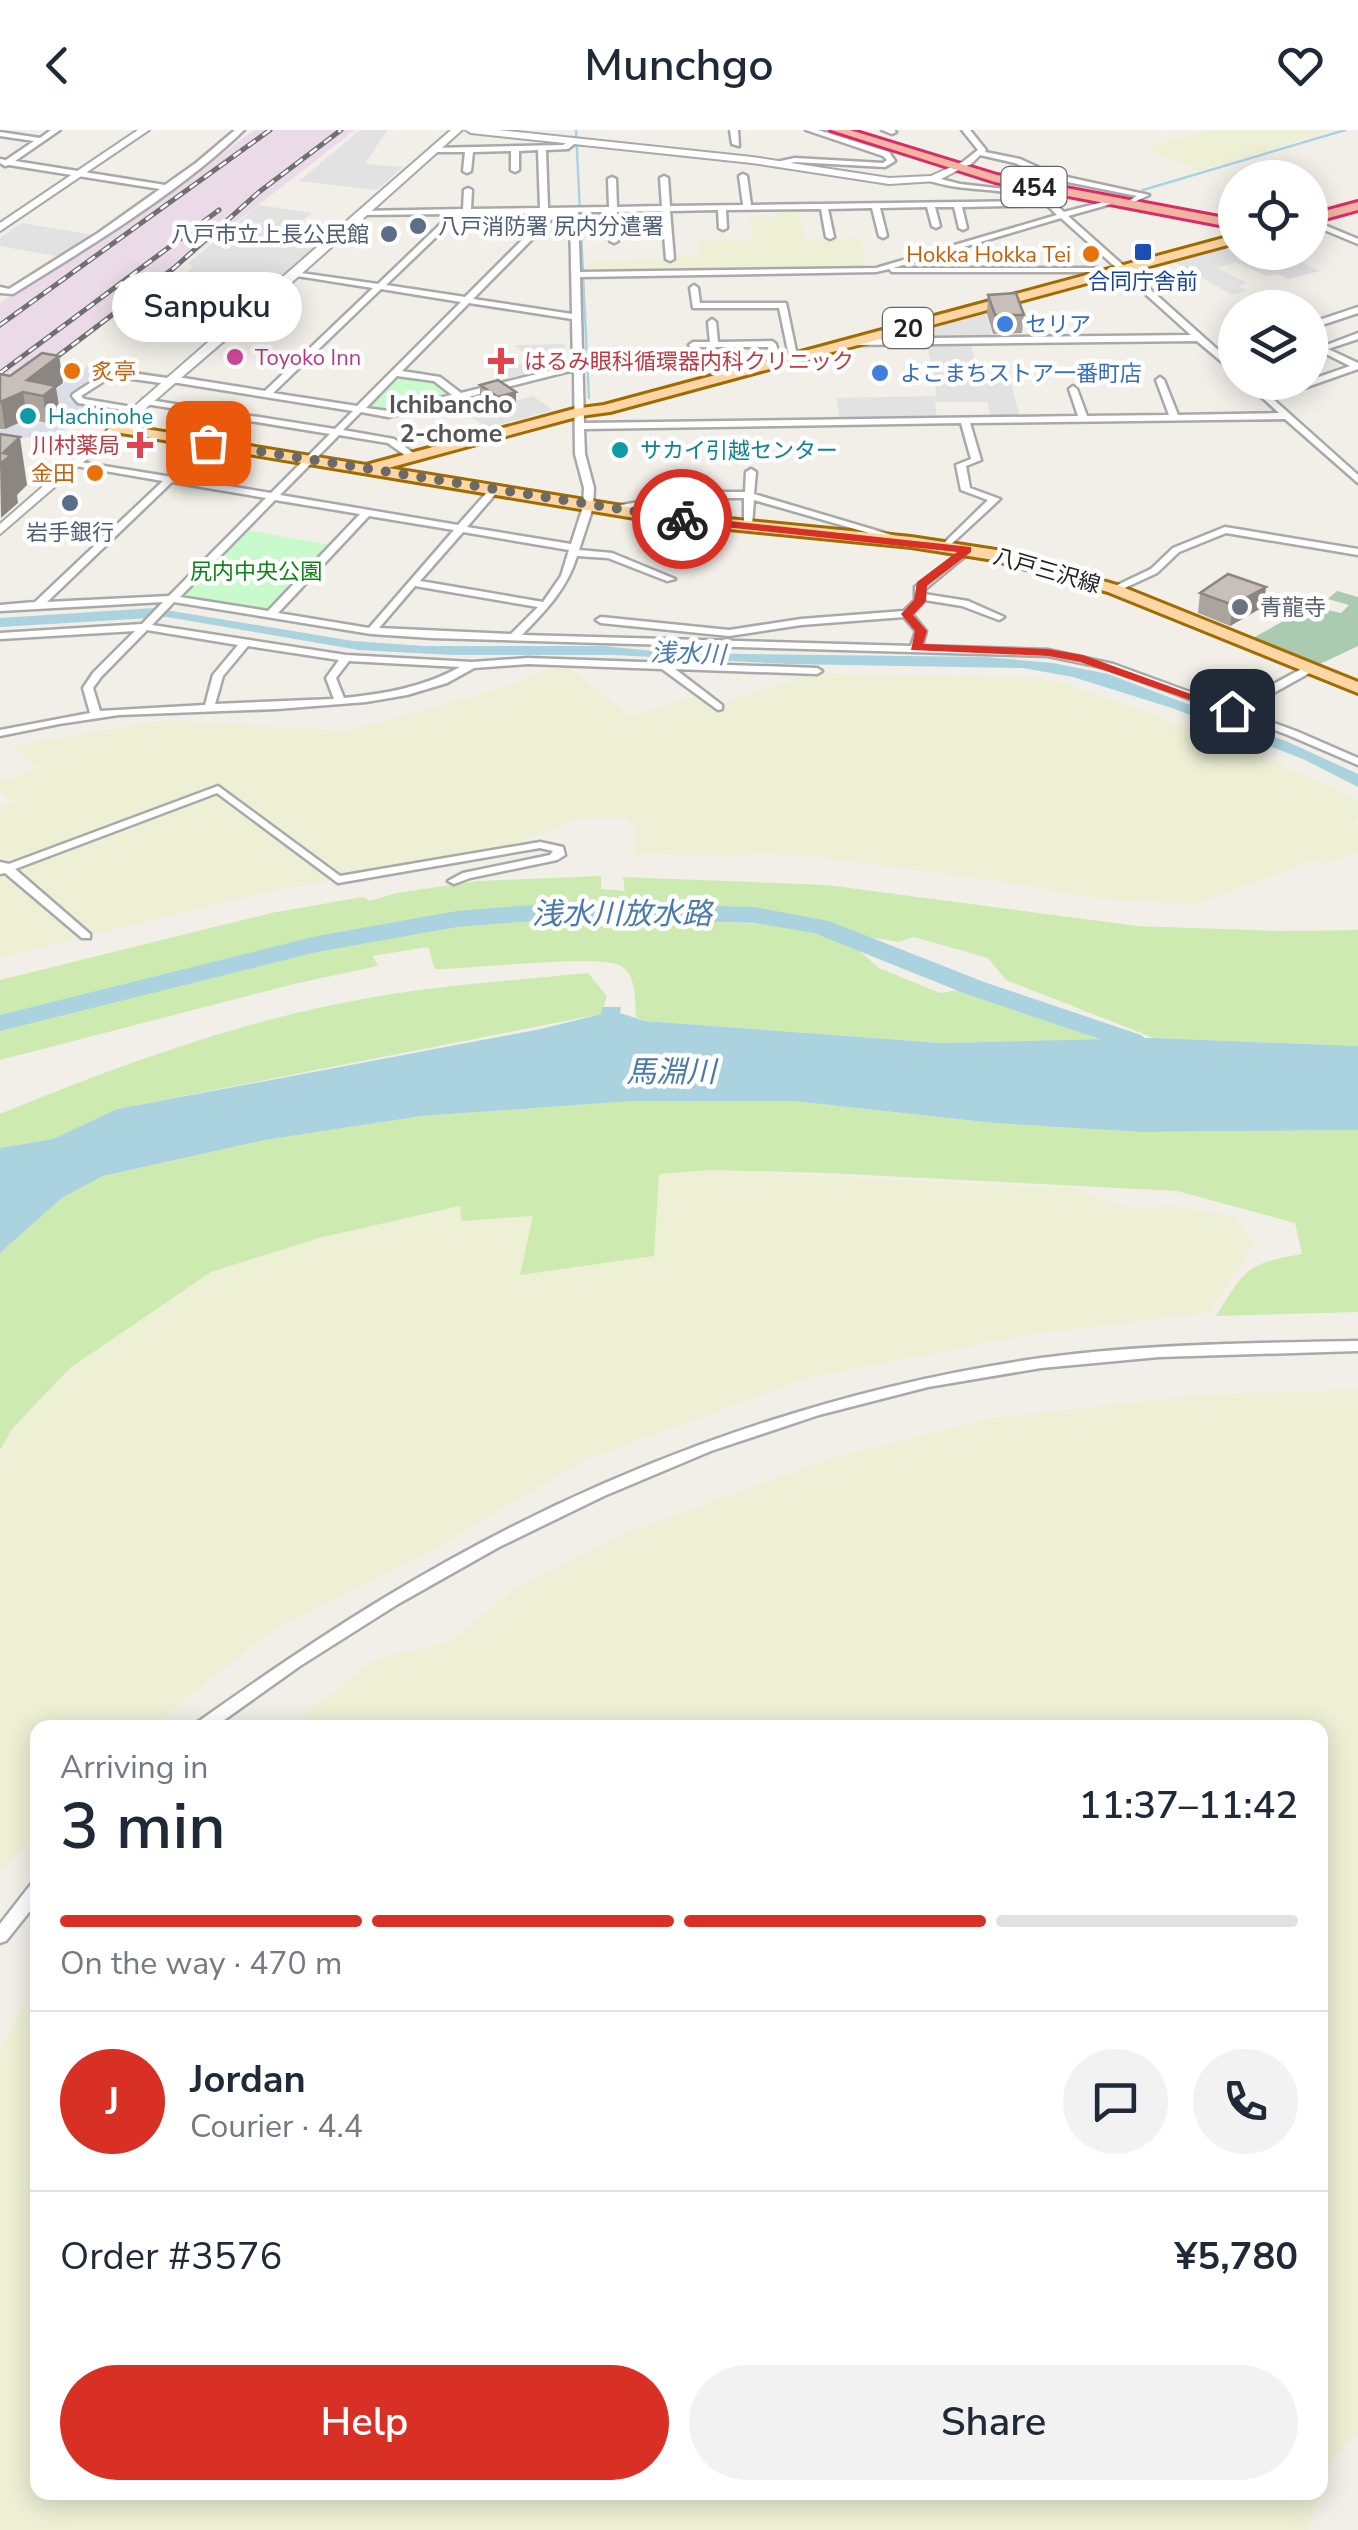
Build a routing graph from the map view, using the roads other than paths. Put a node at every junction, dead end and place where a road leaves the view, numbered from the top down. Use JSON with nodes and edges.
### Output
{"nodes":[{"id":1,"x":56,"y":130,"type":"edge"},
{"id":2,"x":144,"y":130,"type":"edge"},
{"id":3,"x":240,"y":130,"type":"edge"},
{"id":4,"x":457,"y":130,"type":"edge"},
{"id":5,"x":471,"y":130,"type":"edge"},
{"id":6,"x":734,"y":130,"type":"edge"},
{"id":7,"x":810,"y":130,"type":"edge"},
{"id":8,"x":838,"y":130,"type":"edge"},
{"id":9,"x":858,"y":130,"type":"edge"},
{"id":10,"x":966,"y":130,"type":"edge"},
{"id":11,"x":0,"y":134,"type":"edge"},
{"id":12,"x":579,"y":137,"type":"edge"},
{"id":13,"x":41,"y":140,"type":"junction"},
{"id":14,"x":736,"y":144,"type":"dead end"},
{"id":15,"x":542,"y":148,"type":"junction"},
{"id":16,"x":469,"y":149,"type":"junction"},
{"id":17,"x":515,"y":149,"type":"junction"},
{"id":18,"x":434,"y":150,"type":"junction"},
{"id":19,"x":980,"y":153,"type":"junction"},
{"id":20,"x":3,"y":163,"type":"edge"},
{"id":21,"x":779,"y":164,"type":"junction"},
{"id":22,"x":962,"y":165,"type":"junction"},
{"id":23,"x":515,"y":170,"type":"dead end"},
{"id":24,"x":467,"y":171,"type":"dead end"},
{"id":25,"x":81,"y":173,"type":"junction"},
{"id":26,"x":743,"y":176,"type":"dead end"},
{"id":27,"x":664,"y":178,"type":"dead end"},
{"id":28,"x":612,"y":179,"type":"dead end"},
{"id":29,"x":933,"y":179,"type":"junction"},
{"id":30,"x":167,"y":188,"type":"junction"},
{"id":31,"x":468,"y":190,"type":"dead end"},
{"id":32,"x":716,"y":190,"type":"dead end"},
{"id":33,"x":517,"y":192,"type":"dead end"},
{"id":34,"x":1134,"y":200,"type":"junction"},
{"id":35,"x":1108,"y":202,"type":"junction"},
{"id":36,"x":1048,"y":203,"type":"junction"},
{"id":37,"x":1358,"y":203,"type":"edge"},
{"id":38,"x":957,"y":204,"type":"junction"},
{"id":39,"x":930,"y":205,"type":"junction"},
{"id":40,"x":824,"y":206,"type":"junction"},
{"id":41,"x":876,"y":206,"type":"junction"},
{"id":42,"x":747,"y":207,"type":"junction"},
{"id":43,"x":666,"y":208,"type":"junction"},
{"id":44,"x":719,"y":208,"type":"junction"},
{"id":45,"x":517,"y":210,"type":"junction"},
{"id":46,"x":544,"y":210,"type":"junction"},
{"id":47,"x":556,"y":210,"type":"junction"},
{"id":48,"x":577,"y":210,"type":"junction"},
{"id":49,"x":613,"y":210,"type":"junction"},
{"id":50,"x":463,"y":211,"type":"junction"},
{"id":51,"x":1328,"y":212,"type":"edge"},
{"id":52,"x":363,"y":213,"type":"junction"},
{"id":53,"x":1062,"y":216,"type":"junction"},
{"id":54,"x":1218,"y":217,"type":"edge"},
{"id":55,"x":1218,"y":218,"type":"edge"},
{"id":56,"x":936,"y":226,"type":"dead end"},
{"id":57,"x":1328,"y":226,"type":"edge"},
{"id":58,"x":0,"y":228,"type":"edge"},
{"id":59,"x":723,"y":228,"type":"dead end"},
{"id":60,"x":964,"y":228,"type":"dead end"},
{"id":61,"x":883,"y":236,"type":"dead end"},
{"id":62,"x":830,"y":237,"type":"dead end"},
{"id":63,"x":614,"y":241,"type":"dead end"},
{"id":64,"x":1218,"y":241,"type":"edge"},
{"id":65,"x":1358,"y":242,"type":"edge"},
{"id":66,"x":670,"y":259,"type":"dead end"},
{"id":67,"x":1119,"y":267,"type":"junction"},
{"id":68,"x":876,"y":270,"type":"junction"},
{"id":69,"x":1094,"y":270,"type":"junction"},
{"id":70,"x":297,"y":274,"type":"junction"},
{"id":71,"x":576,"y":275,"type":"junction"},
{"id":72,"x":380,"y":287,"type":"junction"},
{"id":73,"x":694,"y":288,"type":"dead end"},
{"id":74,"x":0,"y":290,"type":"edge"},
{"id":75,"x":468,"y":300,"type":"junction"},
{"id":76,"x":1358,"y":310,"type":"edge"},
{"id":77,"x":577,"y":316,"type":"junction"},
{"id":78,"x":1328,"y":320,"type":"edge"},
{"id":79,"x":712,"y":322,"type":"dead end"},
{"id":80,"x":1358,"y":336,"type":"edge"},
{"id":81,"x":1199,"y":338,"type":"junction"},
{"id":82,"x":854,"y":342,"type":"junction"},
{"id":83,"x":692,"y":344,"type":"dead end"},
{"id":84,"x":714,"y":344,"type":"junction"},
{"id":85,"x":792,"y":351,"type":"junction"},
{"id":86,"x":1218,"y":355,"type":"edge"},
{"id":87,"x":775,"y":356,"type":"junction"},
{"id":88,"x":578,"y":366,"type":"junction"},
{"id":89,"x":1356,"y":368,"type":"edge"},
{"id":90,"x":395,"y":374,"type":"junction"},
{"id":91,"x":1328,"y":377,"type":"edge"},
{"id":92,"x":170,"y":380,"type":"junction"},
{"id":93,"x":1160,"y":380,"type":"dead end"},
{"id":94,"x":1073,"y":389,"type":"dead end"},
{"id":95,"x":267,"y":394,"type":"junction"},
{"id":96,"x":460,"y":396,"type":"junction"},
{"id":97,"x":1269,"y":400,"type":"edge"},
{"id":98,"x":146,"y":401,"type":"junction"},
{"id":99,"x":135,"y":410,"type":"junction"},
{"id":100,"x":360,"y":410,"type":"junction"},
{"id":101,"x":1286,"y":416,"type":"junction"},
{"id":102,"x":1174,"y":418,"type":"junction"},
{"id":103,"x":1083,"y":419,"type":"junction"},
{"id":104,"x":579,"y":420,"type":"junction"},
{"id":105,"x":965,"y":420,"type":"junction"},
{"id":106,"x":116,"y":428,"type":"junction"},
{"id":107,"x":338,"y":432,"type":"junction"},
{"id":108,"x":413,"y":457,"type":"junction"},
{"id":109,"x":310,"y":461,"type":"junction"},
{"id":110,"x":76,"y":463,"type":"junction"},
{"id":111,"x":363,"y":470,"type":"junction"},
{"id":112,"x":751,"y":472,"type":"dead end"},
{"id":113,"x":170,"y":480,"type":"junction"},
{"id":114,"x":1358,"y":480,"type":"edge"},
{"id":115,"x":492,"y":492,"type":"junction"},
{"id":116,"x":748,"y":495,"type":"junction"},
{"id":117,"x":275,"y":497,"type":"junction"},
{"id":118,"x":588,"y":507,"type":"junction"},
{"id":119,"x":608,"y":510,"type":"junction"},
{"id":120,"x":367,"y":512,"type":"junction"},
{"id":121,"x":747,"y":525,"type":"junction"},
{"id":122,"x":459,"y":528,"type":"junction"},
{"id":123,"x":0,"y":530,"type":"edge"},
{"id":124,"x":912,"y":542,"type":"junction"},
{"id":125,"x":946,"y":546,"type":"junction"},
{"id":126,"x":574,"y":550,"type":"junction"},
{"id":127,"x":967,"y":550,"type":"junction"},
{"id":128,"x":1358,"y":552,"type":"edge"},
{"id":129,"x":670,"y":579,"type":"dead end"},
{"id":130,"x":412,"y":583,"type":"junction"},
{"id":131,"x":1114,"y":589,"type":"junction"},
{"id":132,"x":921,"y":596,"type":"junction"},
{"id":133,"x":173,"y":599,"type":"junction"},
{"id":134,"x":38,"y":605,"type":"junction"},
{"id":135,"x":543,"y":605,"type":"junction"},
{"id":136,"x":0,"y":608,"type":"edge"},
{"id":137,"x":907,"y":614,"type":"junction"},
{"id":138,"x":270,"y":615,"type":"junction"},
{"id":139,"x":999,"y":617,"type":"dead end"},
{"id":140,"x":602,"y":620,"type":"dead end"},
{"id":141,"x":146,"y":625,"type":"junction"},
{"id":142,"x":371,"y":631,"type":"junction"},
{"id":143,"x":1,"y":637,"type":"edge"},
{"id":144,"x":514,"y":637,"type":"junction"},
{"id":145,"x":246,"y":642,"type":"junction"},
{"id":146,"x":916,"y":648,"type":"junction"},
{"id":147,"x":346,"y":658,"type":"junction"},
{"id":148,"x":472,"y":665,"type":"junction"},
{"id":149,"x":666,"y":667,"type":"junction"},
{"id":150,"x":1309,"y":669,"type":"junction"},
{"id":151,"x":817,"y":671,"type":"dead end"},
{"id":152,"x":1358,"y":688,"type":"edge"},
{"id":153,"x":340,"y":700,"type":"junction"},
{"id":154,"x":718,"y":707,"type":"dead end"},
{"id":155,"x":209,"y":708,"type":"junction"},
{"id":156,"x":1232,"y":711,"type":"junction"},
{"id":157,"x":96,"y":715,"type":"junction"},
{"id":158,"x":0,"y":732,"type":"edge"},
{"id":159,"x":1358,"y":762,"type":"edge"},
{"id":160,"x":2,"y":867,"type":"edge"},
{"id":161,"x":454,"y":881,"type":"dead end"},
{"id":162,"x":86,"y":936,"type":"dead end"},
{"id":163,"x":1358,"y":1346,"type":"edge"},
{"id":164,"x":214,"y":1720,"type":"edge"},
{"id":165,"x":30,"y":1898,"type":"edge"},
{"id":166,"x":0,"y":1936,"type":"edge"}],
"edges":[{"from":1,"to":13,"type":"street"},
{"from":2,"to":25,"type":"street"},
{"from":3,"to":30,"type":"street"},
{"from":4,"to":18,"type":"street"},
{"from":5,"to":12,"type":"street"},
{"from":6,"to":14,"type":"street"},
{"from":7,"to":21,"type":"street"},
{"from":8,"to":22,"type":"highway","number":"454"},
{"from":9,"to":22,"type":"highway","number":"454"},
{"from":10,"to":19,"type":"street"},
{"from":11,"to":13,"type":"street"},
{"from":12,"to":15,"type":"street"},
{"from":12,"to":21,"type":"street"},
{"from":13,"to":20,"type":"street"},
{"from":15,"to":17,"type":"street"},
{"from":15,"to":46,"type":"street"},
{"from":16,"to":17,"type":"street"},
{"from":16,"to":18,"type":"street"},
{"from":16,"to":24,"type":"street"},
{"from":17,"to":23,"type":"street"},
{"from":18,"to":52,"type":"street"},
{"from":19,"to":22,"type":"street"},
{"from":19,"to":34,"type":"street"},
{"from":20,"to":25,"type":"street"},
{"from":21,"to":29,"type":"street"},
{"from":22,"to":29,"type":"street"},
{"from":22,"to":34,"type":"highway","number":"454"},
{"from":22,"to":35,"type":"highway","number":"454"},
{"from":25,"to":30,"type":"street"},
{"from":25,"to":58,"type":"street"},
{"from":26,"to":42,"type":"street"},
{"from":27,"to":43,"type":"street"},
{"from":28,"to":49,"type":"street"},
{"from":29,"to":36,"type":"street"},
{"from":30,"to":74,"type":"street"},
{"from":31,"to":50,"type":"street"},
{"from":32,"to":44,"type":"street"},
{"from":33,"to":45,"type":"street"},
{"from":34,"to":54,"type":"highway","number":"454"},
{"from":35,"to":53,"type":"street"},
{"from":35,"to":55,"type":"highway","number":"454"},
{"from":36,"to":38,"type":"street"},
{"from":36,"to":53,"type":"street"},
{"from":37,"to":51,"type":"highway"},
{"from":38,"to":39,"type":"street"},
{"from":38,"to":60,"type":"street"},
{"from":39,"to":41,"type":"street"},
{"from":39,"to":56,"type":"street"},
{"from":40,"to":41,"type":"street"},
{"from":40,"to":42,"type":"street"},
{"from":40,"to":62,"type":"street"},
{"from":41,"to":61,"type":"street"},
{"from":42,"to":44,"type":"street"},
{"from":43,"to":44,"type":"street"},
{"from":43,"to":49,"type":"street"},
{"from":43,"to":66,"type":"street"},
{"from":44,"to":59,"type":"street"},
{"from":45,"to":46,"type":"street"},
{"from":45,"to":50,"type":"street"},
{"from":46,"to":47,"type":"street"},
{"from":47,"to":48,"type":"street"},
{"from":47,"to":75,"type":"street"},
{"from":48,"to":49,"type":"street"},
{"from":48,"to":71,"type":"street"},
{"from":49,"to":63,"type":"street"},
{"from":50,"to":52,"type":"street"},
{"from":50,"to":72,"type":"street"},
{"from":52,"to":70,"type":"street"},
{"from":53,"to":67,"type":"street"},
{"from":53,"to":68,"type":"street"},
{"from":57,"to":65,"type":"street"},
{"from":64,"to":67,"type":"main road","name":"八戸三沢線","number":"20"},
{"from":67,"to":69,"type":"main road","name":"八戸三沢線","number":"20"},
{"from":67,"to":81,"type":"street"},
{"from":67,"to":82,"type":"main road","name":"八戸三沢線","number":"20"},
{"from":68,"to":69,"type":"street"},
{"from":68,"to":71,"type":"street"},
{"from":69,"to":85,"type":"main road","name":"八戸三沢線","number":"20"},
{"from":70,"to":72,"type":"street"},
{"from":70,"to":92,"type":"street"},
{"from":71,"to":77,"type":"street"},
{"from":72,"to":75,"type":"street"},
{"from":72,"to":95,"type":"street"},
{"from":73,"to":85,"type":"street"},
{"from":75,"to":77,"type":"street"},
{"from":75,"to":90,"type":"street"},
{"from":76,"to":78,"type":"street"},
{"from":77,"to":88,"type":"street"},
{"from":79,"to":84,"type":"street"},
{"from":80,"to":89,"type":"street"},
{"from":81,"to":82,"type":"street"},
{"from":81,"to":86,"type":"street"},
{"from":82,"to":104,"type":"main road","name":"八戸三沢線","number":"20"},
{"from":83,"to":84,"type":"street"},
{"from":84,"to":87,"type":"street"},
{"from":85,"to":87,"type":"main road","name":"八戸三沢線","number":"20"},
{"from":87,"to":104,"type":"main road","name":"八戸三沢線","number":"20"},
{"from":88,"to":96,"type":"street"},
{"from":88,"to":104,"type":"street"},
{"from":89,"to":91,"type":"street"},
{"from":90,"to":96,"type":"street"},
{"from":90,"to":100,"type":"street"},
{"from":92,"to":95,"type":"street"},
{"from":92,"to":98,"type":"street"},
{"from":92,"to":99,"type":"street"},
{"from":93,"to":102,"type":"street"},
{"from":94,"to":103,"type":"street"},
{"from":95,"to":100,"type":"street"},
{"from":96,"to":100,"type":"street"},
{"from":97,"to":101,"type":"street"},
{"from":98,"to":99,"type":"street"},
{"from":98,"to":107,"type":"street"},
{"from":99,"to":106,"type":"street"},
{"from":100,"to":107,"type":"street"},
{"from":101,"to":102,"type":"street"},
{"from":101,"to":114,"type":"street"},
{"from":102,"to":103,"type":"street"},
{"from":103,"to":105,"type":"street"},
{"from":104,"to":105,"type":"street"},
{"from":104,"to":108,"type":"main road","name":"八戸三沢線","number":"20"},
{"from":104,"to":118,"type":"street"},
{"from":105,"to":125,"type":"street"},
{"from":106,"to":109,"type":"main road","name":"八戸三沢線","number":"20"},
{"from":106,"to":110,"type":"street"},
{"from":107,"to":108,"type":"street"},
{"from":107,"to":109,"type":"street"},
{"from":108,"to":111,"type":"main road","name":"八戸三沢線","number":"20"},
{"from":109,"to":111,"type":"main road","name":"八戸三沢線","number":"20"},
{"from":109,"to":117,"type":"street"},
{"from":110,"to":113,"type":"street"},
{"from":110,"to":123,"type":"street"},
{"from":111,"to":115,"type":"main road","name":"八戸三沢線","number":"20"},
{"from":112,"to":116,"type":"street"},
{"from":113,"to":117,"type":"street"},
{"from":113,"to":134,"type":"street"},
{"from":115,"to":118,"type":"main road","name":"八戸三沢線","number":"20"},
{"from":115,"to":122,"type":"street"},
{"from":116,"to":119,"type":"street"},
{"from":116,"to":121,"type":"street"},
{"from":116,"to":124,"type":"street"},
{"from":117,"to":120,"type":"street"},
{"from":117,"to":133,"type":"street"},
{"from":118,"to":119,"type":"main road","name":"八戸三沢線","number":"20"},
{"from":118,"to":126,"type":"street"},
{"from":119,"to":121,"type":"main road","name":"八戸三沢線","number":"20"},
{"from":120,"to":122,"type":"street"},
{"from":120,"to":138,"type":"street"},
{"from":121,"to":124,"type":"main road","name":"八戸三沢線","number":"20"},
{"from":122,"to":126,"type":"street"},
{"from":122,"to":130,"type":"street"},
{"from":124,"to":125,"type":"main road","name":"八戸三沢線","number":"20"},
{"from":125,"to":127,"type":"main road","name":"八戸三沢線","number":"20"},
{"from":126,"to":129,"type":"street"},
{"from":126,"to":135,"type":"street"},
{"from":127,"to":131,"type":"main road","name":"八戸三沢線","number":"20"},
{"from":127,"to":132,"type":"street"},
{"from":128,"to":131,"type":"street"},
{"from":130,"to":135,"type":"street"},
{"from":130,"to":142,"type":"street"},
{"from":131,"to":150,"type":"main road","name":"八戸三沢線","number":"20"},
{"from":132,"to":137,"type":"street"},
{"from":132,"to":139,"type":"street"},
{"from":133,"to":134,"type":"street"},
{"from":133,"to":138,"type":"street"},
{"from":133,"to":141,"type":"street"},
{"from":134,"to":136,"type":"street"},
{"from":135,"to":144,"type":"street"},
{"from":137,"to":140,"type":"street"},
{"from":137,"to":146,"type":"street"},
{"from":138,"to":142,"type":"street"},
{"from":141,"to":143,"type":"street"},
{"from":141,"to":145,"type":"street"},
{"from":141,"to":157,"type":"street"},
{"from":142,"to":144,"type":"street"},
{"from":144,"to":146,"type":"street"},
{"from":145,"to":147,"type":"street"},
{"from":145,"to":155,"type":"street"},
{"from":146,"to":156,"type":"street"},
{"from":147,"to":148,"type":"street"},
{"from":147,"to":153,"type":"street"},
{"from":148,"to":149,"type":"street"},
{"from":148,"to":153,"type":"street"},
{"from":149,"to":151,"type":"street"},
{"from":149,"to":154,"type":"street"},
{"from":150,"to":152,"type":"main road","name":"八戸三沢線","number":"20"},
{"from":150,"to":156,"type":"street"},
{"from":153,"to":155,"type":"street"},
{"from":155,"to":157,"type":"street"},
{"from":156,"to":159,"type":"street"},
{"from":157,"to":158,"type":"street"},
{"from":160,"to":161,"type":"street"},
{"from":160,"to":162,"type":"street"},
{"from":163,"to":164,"type":"street"},
{"from":165,"to":166,"type":"street"}]}
